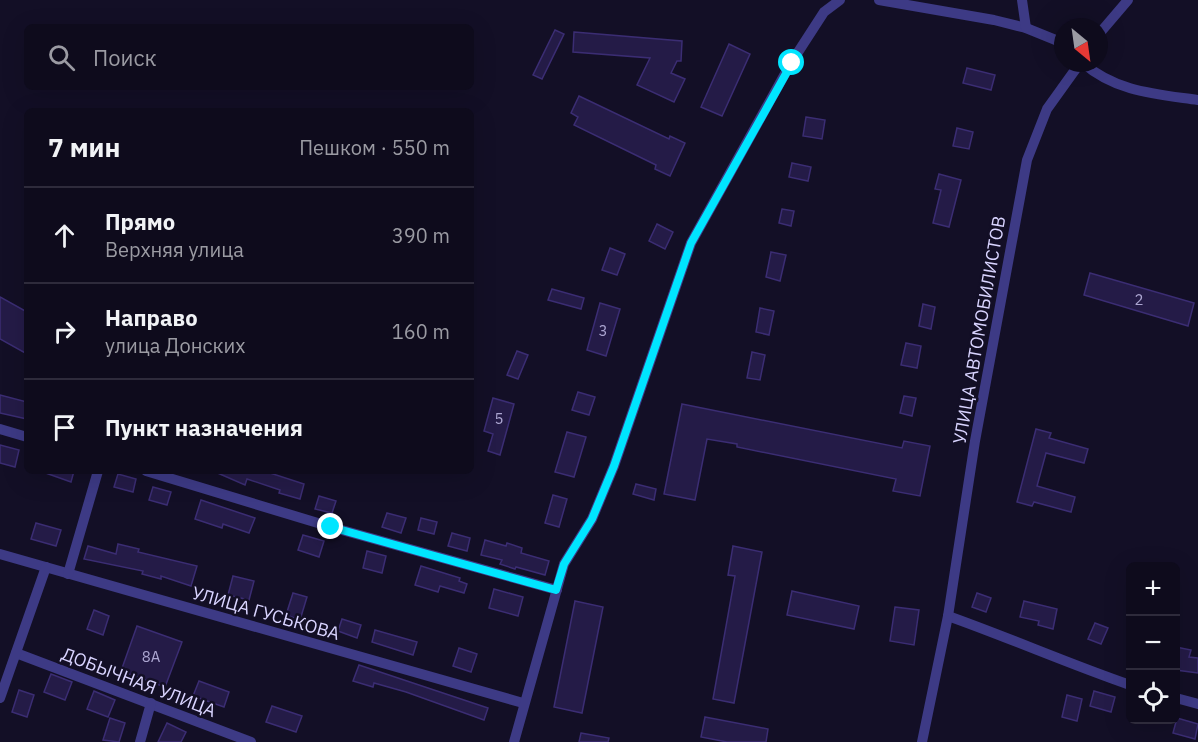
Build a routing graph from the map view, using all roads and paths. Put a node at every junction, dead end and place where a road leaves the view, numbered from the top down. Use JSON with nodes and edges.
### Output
{"nodes":[{"id":1,"x":840,"y":0,"type":"edge"},
{"id":2,"x":879,"y":0,"type":"edge"},
{"id":3,"x":1022,"y":0,"type":"edge"},
{"id":4,"x":1128,"y":0,"type":"edge"},
{"id":5,"x":1108,"y":23,"type":"edge"},
{"id":6,"x":1026,"y":28,"type":"junction"},
{"id":7,"x":1054,"y":39,"type":"edge"},
{"id":8,"x":1075,"y":72,"type":"edge"},
{"id":9,"x":1093,"y":72,"type":"edge"},
{"id":10,"x":1198,"y":100,"type":"edge"},
{"id":11,"x":0,"y":429,"type":"edge"},
{"id":12,"x":24,"y":436,"type":"edge"},
{"id":13,"x":97,"y":474,"type":"edge"},
{"id":14,"x":156,"y":474,"type":"edge"},
{"id":15,"x":0,"y":554,"type":"edge"},
{"id":16,"x":46,"y":567,"type":"junction"},
{"id":17,"x":68,"y":574,"type":"junction"},
{"id":18,"x":556,"y":590,"type":"junction"},
{"id":19,"x":948,"y":616,"type":"junction"},
{"id":20,"x":16,"y":653,"type":"junction"},
{"id":21,"x":1126,"y":683,"type":"edge"},
{"id":22,"x":0,"y":698,"type":"edge"},
{"id":23,"x":1180,"y":699,"type":"edge"},
{"id":24,"x":152,"y":703,"type":"junction"},
{"id":25,"x":523,"y":703,"type":"junction"},
{"id":26,"x":1198,"y":704,"type":"edge"},
{"id":27,"x":140,"y":742,"type":"edge"},
{"id":28,"x":251,"y":742,"type":"edge"},
{"id":29,"x":514,"y":742,"type":"edge"},
{"id":30,"x":921,"y":742,"type":"edge"}],
"edges":[{"from":1,"to":18,"type":"street"},
{"from":2,"to":6,"type":"street"},
{"from":3,"to":6,"type":"street"},
{"from":4,"to":5,"type":"street"},
{"from":6,"to":7,"type":"street"},
{"from":8,"to":19,"type":"street","name":"УЛИЦА АВТОМОБИЛИСТОВ"},
{"from":9,"to":10,"type":"street"},
{"from":11,"to":12,"type":"street"},
{"from":13,"to":17,"type":"street"},
{"from":14,"to":18,"type":"street"},
{"from":15,"to":16,"type":"street","name":"УЛИЦА ГУСЬКОВА"},
{"from":16,"to":17,"type":"street","name":"УЛИЦА ГУСЬКОВА"},
{"from":16,"to":20,"type":"street"},
{"from":17,"to":25,"type":"street","name":"УЛИЦА ГУСЬКОВА"},
{"from":18,"to":25,"type":"street"},
{"from":19,"to":21,"type":"street"},
{"from":19,"to":30,"type":"street","name":"УЛИЦА АВТОМОБИЛИСТОВ"},
{"from":20,"to":22,"type":"street"},
{"from":20,"to":24,"type":"street","name":"ДОБЫЧНАЯ УЛИЦА"},
{"from":23,"to":26,"type":"street"},
{"from":24,"to":27,"type":"street"},
{"from":24,"to":28,"type":"street","name":"ДОБЫЧНАЯ УЛИЦА"},
{"from":25,"to":29,"type":"street"}]}
